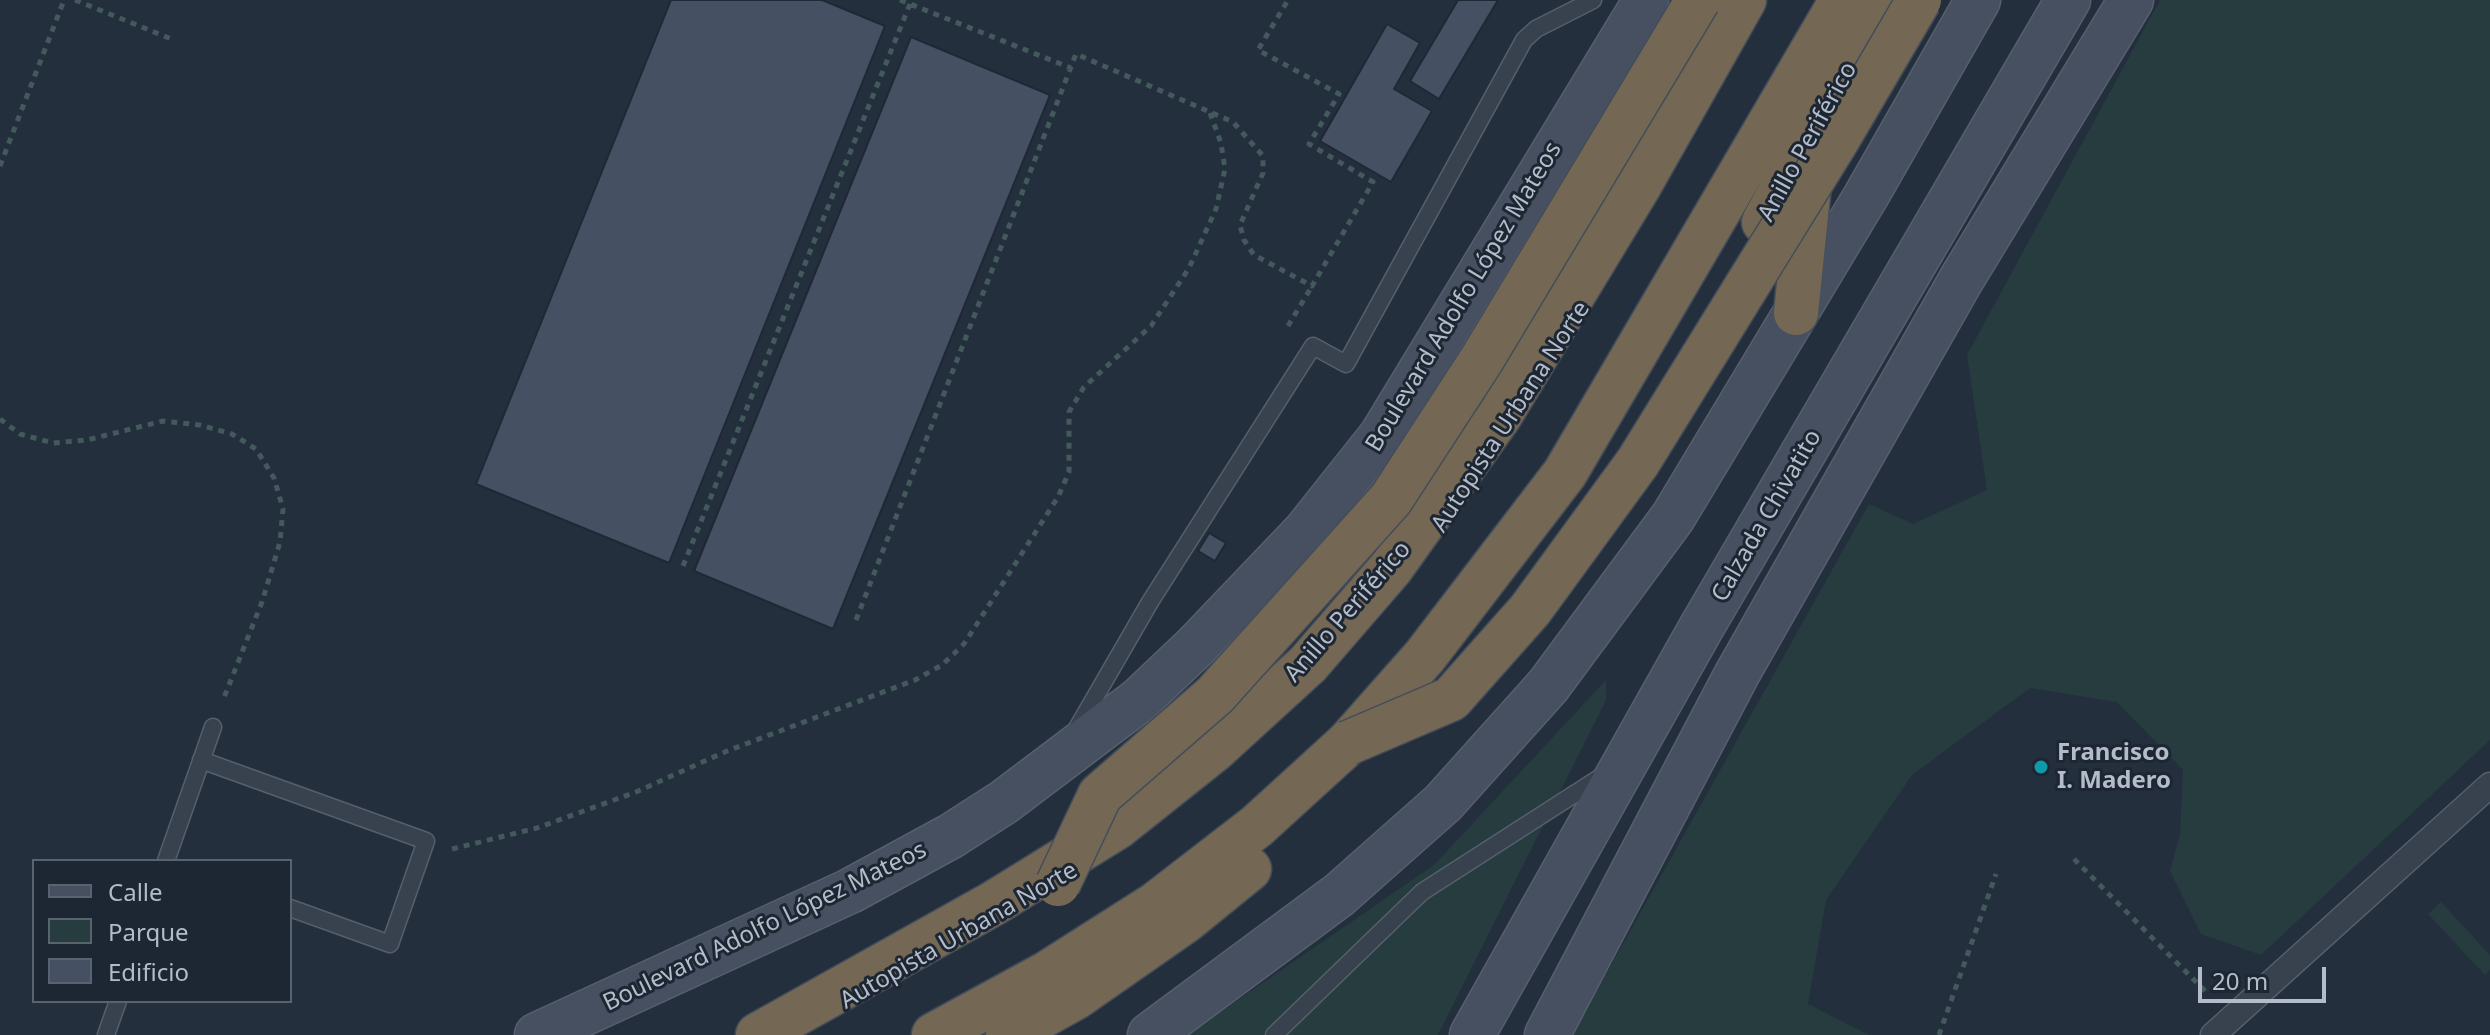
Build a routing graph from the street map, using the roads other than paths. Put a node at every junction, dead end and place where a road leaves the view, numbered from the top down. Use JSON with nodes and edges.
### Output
{"nodes":[{"id":1,"x":1593,"y":0,"type":"edge"},
{"id":2,"x":1646,"y":0,"type":"edge"},
{"id":3,"x":1698,"y":0,"type":"edge"},
{"id":4,"x":1744,"y":0,"type":"edge"},
{"id":5,"x":1767,"y":0,"type":"edge"},
{"id":6,"x":1842,"y":0,"type":"edge"},
{"id":7,"x":1886,"y":0,"type":"edge"},
{"id":8,"x":1919,"y":0,"type":"edge"},
{"id":9,"x":1978,"y":0,"type":"edge"},
{"id":10,"x":2068,"y":0,"type":"edge"},
{"id":11,"x":2131,"y":0,"type":"edge"},
{"id":12,"x":1814,"y":131,"type":"junction"},
{"id":13,"x":1796,"y":313,"type":"junction"},
{"id":14,"x":213,"y":727,"type":"road end"},
{"id":15,"x":1348,"y":743,"type":"junction"},
{"id":16,"x":201,"y":760,"type":"junction"},
{"id":17,"x":1626,"y":761,"type":"junction"},
{"id":18,"x":1057,"y":763,"type":"junction"},
{"id":19,"x":2490,"y":785,"type":"edge"},
{"id":20,"x":167,"y":859,"type":"edge"},
{"id":21,"x":1058,"y":884,"type":"junction"},
{"id":22,"x":292,"y":909,"type":"edge"},
{"id":23,"x":117,"y":1003,"type":"edge"},
{"id":24,"x":106,"y":1035,"type":"edge"},
{"id":25,"x":537,"y":1035,"type":"edge"},
{"id":26,"x":758,"y":1035,"type":"edge"},
{"id":27,"x":784,"y":1035,"type":"edge"},
{"id":28,"x":934,"y":1035,"type":"edge"},
{"id":29,"x":1008,"y":1035,"type":"edge"},
{"id":30,"x":1150,"y":1035,"type":"edge"},
{"id":31,"x":1274,"y":1035,"type":"edge"},
{"id":32,"x":1472,"y":1035,"type":"edge"},
{"id":33,"x":1547,"y":1035,"type":"edge"},
{"id":34,"x":2213,"y":1035,"type":"edge"}],
"edges":[{"from":1,"to":18,"type":"lane"},
{"from":2,"to":18,"type":"main road","name":"Boulevard Adolfo López Mateos"},
{"from":3,"to":21,"type":"highway","bridge":true},
{"from":4,"to":26,"type":"highway","name":"Anillo Periférico"},
{"from":5,"to":21,"type":"highway","name":"Autopista Urbana Norte"},
{"from":6,"to":15,"type":"highway"},
{"from":7,"to":12,"type":"highway","name":"Anillo Periférico"},
{"from":8,"to":15,"type":"highway","bridge":true},
{"from":9,"to":13,"type":"main road"},
{"from":10,"to":17,"type":"main road","name":"Calzada Chivatito"},
{"from":11,"to":33,"type":"main road"},
{"from":12,"to":13,"type":"highway"},
{"from":12,"to":29,"type":"highway","name":"Anillo Periférico"},
{"from":13,"to":30,"type":"main road"},
{"from":14,"to":16,"type":"lane"},
{"from":15,"to":28,"type":"highway"},
{"from":16,"to":20,"type":"lane"},
{"from":16,"to":22,"type":"lane"},
{"from":17,"to":31,"type":"lane"},
{"from":17,"to":32,"type":"main road","name":"Calzada Chivatito"},
{"from":18,"to":25,"type":"main road","name":"Boulevard Adolfo López Mateos"},
{"from":19,"to":34,"type":"street"},
{"from":21,"to":27,"type":"highway","name":"Autopista Urbana Norte"},
{"from":23,"to":24,"type":"lane"}]}
